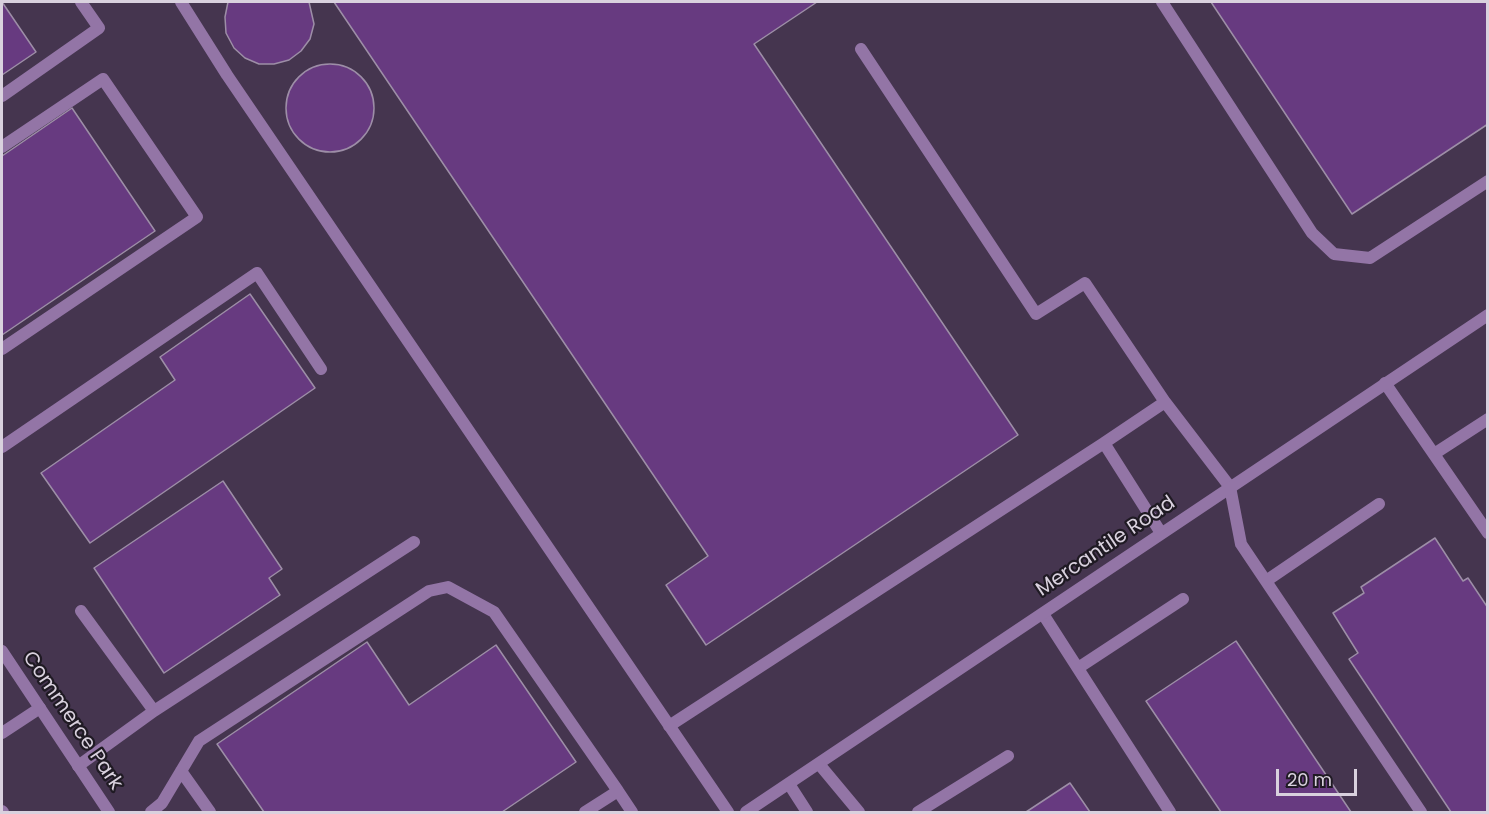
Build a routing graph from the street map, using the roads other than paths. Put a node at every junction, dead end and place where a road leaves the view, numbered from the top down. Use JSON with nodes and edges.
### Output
{"nodes":[{"id":1,"x":81,"y":2,"type":"edge"},
{"id":2,"x":181,"y":2,"type":"edge"},
{"id":3,"x":1162,"y":2,"type":"edge"},
{"id":4,"x":861,"y":49,"type":"dead end"},
{"id":5,"x":2,"y":96,"type":"edge"},
{"id":6,"x":2,"y":147,"type":"edge"},
{"id":7,"x":1488,"y":181,"type":"edge"},
{"id":8,"x":1488,"y":315,"type":"edge"},
{"id":9,"x":2,"y":350,"type":"edge"},
{"id":10,"x":321,"y":369,"type":"dead end"},
{"id":11,"x":1386,"y":383,"type":"junction"},
{"id":12,"x":1165,"y":402,"type":"junction"},
{"id":13,"x":1488,"y":419,"type":"edge"},
{"id":14,"x":1104,"y":443,"type":"junction"},
{"id":15,"x":2,"y":447,"type":"edge"},
{"id":16,"x":1434,"y":454,"type":"junction"},
{"id":17,"x":1230,"y":487,"type":"junction"},
{"id":18,"x":1379,"y":504,"type":"dead end"},
{"id":19,"x":1161,"y":533,"type":"junction"},
{"id":20,"x":1488,"y":533,"type":"edge"},
{"id":21,"x":414,"y":542,"type":"dead end"},
{"id":22,"x":1266,"y":581,"type":"junction"},
{"id":23,"x":1183,"y":599,"type":"dead end"},
{"id":24,"x":81,"y":611,"type":"dead end"},
{"id":25,"x":1043,"y":614,"type":"junction"},
{"id":26,"x":2,"y":651,"type":"edge"},
{"id":27,"x":1078,"y":668,"type":"junction"},
{"id":28,"x":40,"y":708,"type":"junction"},
{"id":29,"x":154,"y":711,"type":"junction"},
{"id":30,"x":669,"y":726,"type":"junction"},
{"id":31,"x":2,"y":733,"type":"edge"},
{"id":32,"x":1008,"y":756,"type":"dead end"},
{"id":33,"x":819,"y":764,"type":"junction"},
{"id":34,"x":78,"y":766,"type":"junction"},
{"id":35,"x":181,"y":771,"type":"junction"},
{"id":36,"x":789,"y":784,"type":"junction"},
{"id":37,"x":618,"y":791,"type":"junction"},
{"id":38,"x":110,"y":813,"type":"edge"},
{"id":39,"x":151,"y":813,"type":"edge"},
{"id":40,"x":210,"y":813,"type":"edge"},
{"id":41,"x":585,"y":813,"type":"edge"},
{"id":42,"x":632,"y":813,"type":"edge"},
{"id":43,"x":728,"y":813,"type":"edge"},
{"id":44,"x":746,"y":813,"type":"edge"},
{"id":45,"x":807,"y":813,"type":"edge"},
{"id":46,"x":859,"y":813,"type":"edge"},
{"id":47,"x":918,"y":813,"type":"edge"},
{"id":48,"x":1170,"y":813,"type":"edge"},
{"id":49,"x":1420,"y":813,"type":"edge"}],
"edges":[{"from":1,"to":5,"type":"street"},
{"from":2,"to":30,"type":"street"},
{"from":3,"to":7,"type":"street"},
{"from":4,"to":12,"type":"street"},
{"from":6,"to":9,"type":"street"},
{"from":8,"to":11,"type":"street","name":"Mercantile Road"},
{"from":10,"to":15,"type":"street"},
{"from":11,"to":16,"type":"street"},
{"from":11,"to":17,"type":"street","name":"Mercantile Road"},
{"from":12,"to":14,"type":"street"},
{"from":12,"to":17,"type":"street"},
{"from":13,"to":16,"type":"street"},
{"from":14,"to":19,"type":"street"},
{"from":14,"to":30,"type":"street"},
{"from":16,"to":20,"type":"street"},
{"from":17,"to":19,"type":"street","name":"Mercantile Road"},
{"from":17,"to":22,"type":"street"},
{"from":18,"to":22,"type":"street"},
{"from":19,"to":25,"type":"street","name":"Mercantile Road"},
{"from":21,"to":29,"type":"street"},
{"from":22,"to":49,"type":"street"},
{"from":23,"to":27,"type":"street"},
{"from":24,"to":29,"type":"street"},
{"from":25,"to":27,"type":"street"},
{"from":25,"to":33,"type":"street","name":"Mercantile Road"},
{"from":26,"to":28,"type":"street","name":"Commerce Park"},
{"from":27,"to":48,"type":"street"},
{"from":28,"to":31,"type":"street"},
{"from":28,"to":34,"type":"street","name":"Commerce Park"},
{"from":29,"to":34,"type":"street"},
{"from":30,"to":43,"type":"street"},
{"from":32,"to":47,"type":"street"},
{"from":33,"to":36,"type":"street","name":"Mercantile Road"},
{"from":33,"to":46,"type":"street"},
{"from":34,"to":38,"type":"street","name":"Commerce Park"},
{"from":35,"to":37,"type":"street"},
{"from":35,"to":39,"type":"street"},
{"from":35,"to":40,"type":"street"},
{"from":36,"to":44,"type":"street","name":"Mercantile Road"},
{"from":36,"to":45,"type":"street"},
{"from":37,"to":41,"type":"street"},
{"from":37,"to":42,"type":"street"}]}
